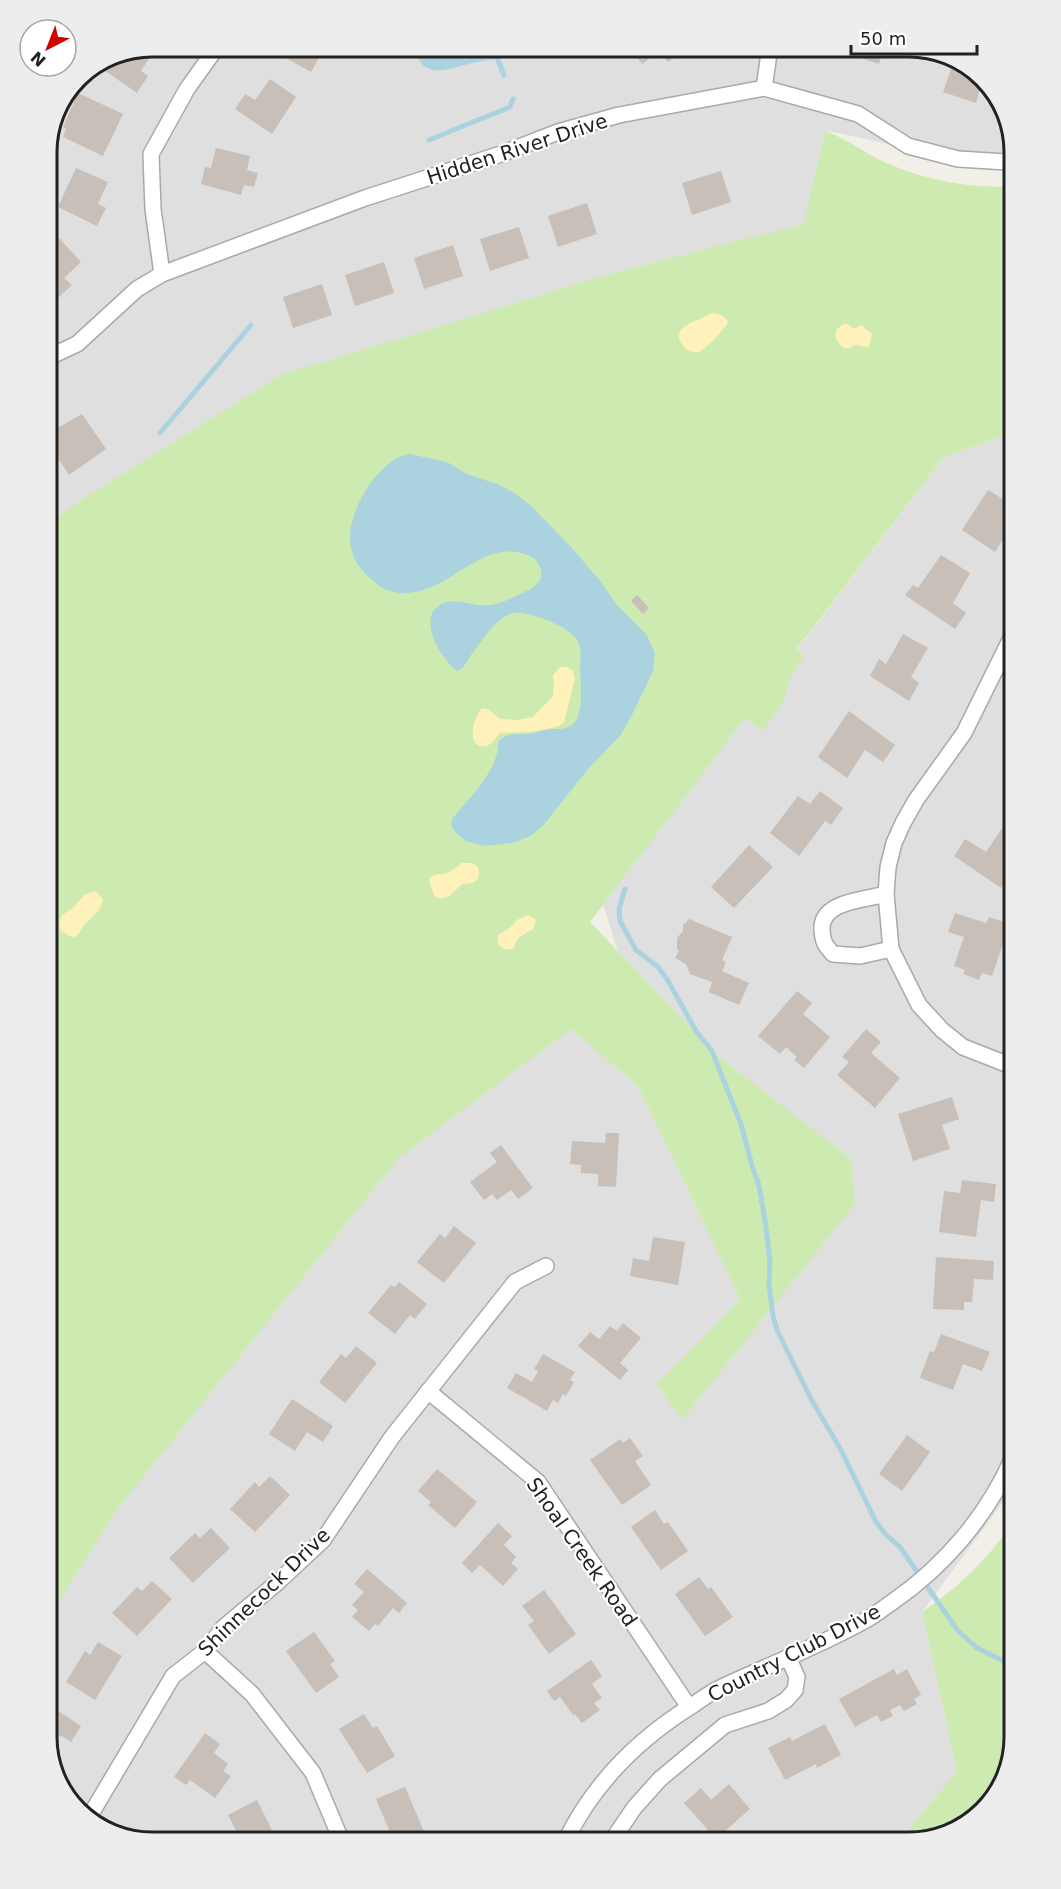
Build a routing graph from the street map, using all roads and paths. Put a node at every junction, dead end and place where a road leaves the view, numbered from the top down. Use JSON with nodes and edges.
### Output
{"nodes":[{"id":1,"x":209,"y":57,"type":"edge"},
{"id":2,"x":769,"y":57,"type":"edge"},
{"id":3,"x":764,"y":88,"type":"junction"},
{"id":4,"x":1004,"y":162,"type":"edge"},
{"id":5,"x":162,"y":274,"type":"junction"},
{"id":6,"x":57,"y":353,"type":"edge"},
{"id":7,"x":1004,"y":652,"type":"edge"},
{"id":8,"x":886,"y":894,"type":"junction"},
{"id":9,"x":891,"y":949,"type":"junction"},
{"id":10,"x":1004,"y":1063,"type":"edge"},
{"id":11,"x":546,"y":1266,"type":"dead end"},
{"id":12,"x":428,"y":1391,"type":"junction"},
{"id":13,"x":1004,"y":1475,"type":"edge"},
{"id":14,"x":205,"y":1652,"type":"junction"},
{"id":15,"x":788,"y":1657,"type":"junction"},
{"id":16,"x":689,"y":1707,"type":"junction"},
{"id":17,"x":93,"y":1811,"type":"edge"},
{"id":18,"x":338,"y":1832,"type":"edge"},
{"id":19,"x":570,"y":1832,"type":"edge"},
{"id":20,"x":617,"y":1832,"type":"edge"}],
"edges":[{"from":1,"to":5,"type":"street"},
{"from":2,"to":3,"type":"street"},
{"from":3,"to":4,"type":"street","name":"Hidden River Drive"},
{"from":3,"to":5,"type":"street","name":"Hidden River Drive"},
{"from":5,"to":6,"type":"street","name":"Hidden River Drive"},
{"from":7,"to":8,"type":"street"},
{"from":8,"to":9,"type":"street"},
{"from":8,"to":9,"type":"street"},
{"from":9,"to":10,"type":"street"},
{"from":11,"to":12,"type":"street","name":"Shinnecock Drive"},
{"from":12,"to":14,"type":"street","name":"Shinnecock Drive"},
{"from":12,"to":16,"type":"street","name":"Shoal Creek Road"},
{"from":13,"to":15,"type":"street","name":"Country Club Drive"},
{"from":14,"to":17,"type":"street","name":"Shinnecock Drive"},
{"from":14,"to":18,"type":"street"},
{"from":15,"to":16,"type":"street","name":"Country Club Drive"},
{"from":15,"to":20,"type":"street"},
{"from":16,"to":19,"type":"street","name":"Country Club Drive"}]}
